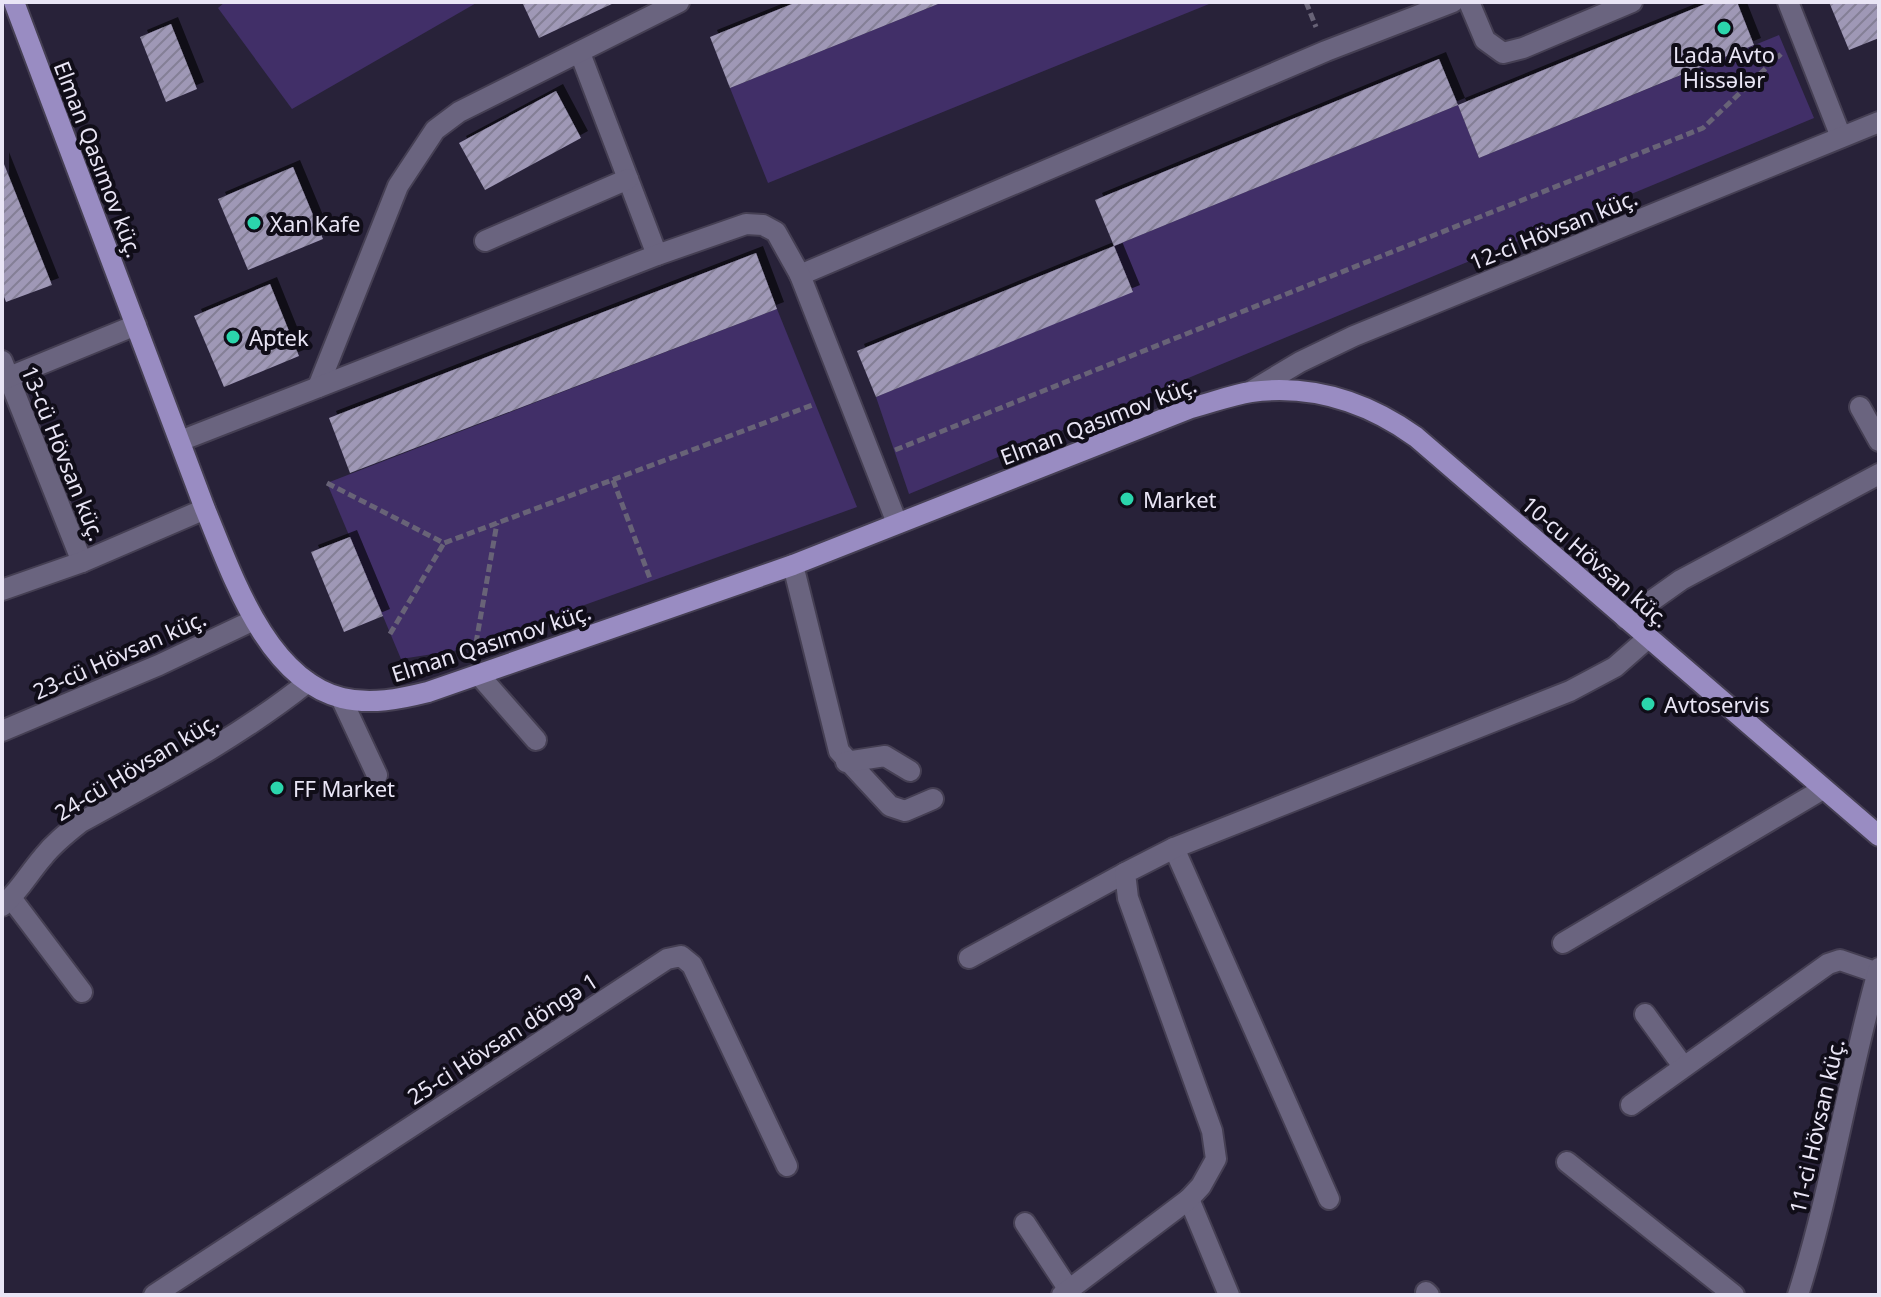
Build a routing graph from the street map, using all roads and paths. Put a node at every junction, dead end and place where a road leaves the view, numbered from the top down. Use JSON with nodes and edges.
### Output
{"nodes":[{"id":1,"x":15,"y":2,"type":"edge"},
{"id":2,"x":679,"y":2,"type":"edge"},
{"id":3,"x":1453,"y":2,"type":"edge"},
{"id":4,"x":1469,"y":2,"type":"edge"},
{"id":5,"x":1632,"y":2,"type":"edge"},
{"id":6,"x":1788,"y":2,"type":"edge"},
{"id":7,"x":1785,"y":50,"type":"dead end"},
{"id":8,"x":580,"y":53,"type":"junction"},
{"id":9,"x":1879,"y":122,"type":"edge"},
{"id":10,"x":1841,"y":137,"type":"junction"},
{"id":11,"x":628,"y":179,"type":"junction"},
{"id":12,"x":485,"y":241,"type":"dead end"},
{"id":13,"x":657,"y":255,"type":"junction"},
{"id":14,"x":800,"y":275,"type":"junction"},
{"id":15,"x":136,"y":325,"type":"junction"},
{"id":16,"x":4,"y":373,"type":"edge"},
{"id":17,"x":318,"y":387,"type":"junction"},
{"id":18,"x":1250,"y":392,"type":"junction"},
{"id":19,"x":815,"y":404,"type":"dead end"},
{"id":20,"x":1860,"y":407,"type":"dead end"},
{"id":21,"x":180,"y":441,"type":"junction"},
{"id":22,"x":1879,"y":441,"type":"edge"},
{"id":23,"x":894,"y":450,"type":"dead end"},
{"id":24,"x":1879,"y":474,"type":"edge"},
{"id":25,"x":613,"y":480,"type":"junction"},
{"id":26,"x":327,"y":483,"type":"dead end"},
{"id":27,"x":205,"y":509,"type":"junction"},
{"id":28,"x":497,"y":523,"type":"junction"},
{"id":29,"x":897,"y":523,"type":"junction"},
{"id":30,"x":444,"y":543,"type":"junction"},
{"id":31,"x":82,"y":562,"type":"junction"},
{"id":32,"x":793,"y":565,"type":"junction"},
{"id":33,"x":651,"y":581,"type":"dead end"},
{"id":34,"x":2,"y":590,"type":"edge"},
{"id":35,"x":1626,"y":619,"type":"junction"},
{"id":36,"x":254,"y":620,"type":"junction"},
{"id":37,"x":390,"y":634,"type":"dead end"},
{"id":38,"x":1648,"y":638,"type":"junction"},
{"id":39,"x":476,"y":643,"type":"dead end"},
{"id":40,"x":479,"y":675,"type":"junction"},
{"id":41,"x":308,"y":682,"type":"junction"},
{"id":42,"x":341,"y":698,"type":"junction"},
{"id":43,"x":2,"y":731,"type":"edge"},
{"id":44,"x":536,"y":740,"type":"dead end"},
{"id":45,"x":846,"y":762,"type":"junction"},
{"id":46,"x":910,"y":771,"type":"dead end"},
{"id":47,"x":377,"y":775,"type":"dead end"},
{"id":48,"x":1823,"y":789,"type":"junction"},
{"id":49,"x":933,"y":799,"type":"dead end"},
{"id":50,"x":1879,"y":836,"type":"edge"},
{"id":51,"x":1174,"y":848,"type":"junction"},
{"id":52,"x":1125,"y":873,"type":"junction"},
{"id":53,"x":7,"y":902,"type":"edge"},
{"id":54,"x":1563,"y":943,"type":"dead end"},
{"id":55,"x":969,"y":958,"type":"dead end"},
{"id":56,"x":1878,"y":970,"type":"edge"},
{"id":57,"x":82,"y":992,"type":"dead end"},
{"id":58,"x":1645,"y":1014,"type":"dead end"},
{"id":59,"x":1683,"y":1066,"type":"junction"},
{"id":60,"x":1631,"y":1105,"type":"dead end"},
{"id":61,"x":1567,"y":1162,"type":"dead end"},
{"id":62,"x":787,"y":1166,"type":"dead end"},
{"id":63,"x":1189,"y":1199,"type":"junction"},
{"id":64,"x":1329,"y":1199,"type":"dead end"},
{"id":65,"x":1025,"y":1223,"type":"dead end"},
{"id":66,"x":1066,"y":1292,"type":"edge"},
{"id":67,"x":1801,"y":1294,"type":"edge"},
{"id":68,"x":154,"y":1295,"type":"edge"},
{"id":69,"x":1229,"y":1295,"type":"edge"},
{"id":70,"x":1734,"y":1295,"type":"edge"}],
"edges":[{"from":1,"to":15,"type":"main road","name":"Elman Qasımov küç."},
{"from":2,"to":8,"type":"street"},
{"from":3,"to":14,"type":"street"},
{"from":4,"to":5,"type":"street"},
{"from":6,"to":10,"type":"street"},
{"from":7,"to":23,"type":"path"},
{"from":8,"to":11,"type":"street"},
{"from":8,"to":17,"type":"street"},
{"from":9,"to":10,"type":"street","name":"12-ci Hövsan küç."},
{"from":10,"to":18,"type":"street","name":"12-ci Hövsan küç."},
{"from":11,"to":12,"type":"street"},
{"from":11,"to":13,"type":"street"},
{"from":13,"to":14,"type":"street"},
{"from":13,"to":17,"type":"street"},
{"from":14,"to":29,"type":"street"},
{"from":15,"to":16,"type":"street"},
{"from":15,"to":21,"type":"main road","name":"Elman Qasımov küç."},
{"from":16,"to":31,"type":"street","name":"13-cü Hövsan küç."},
{"from":17,"to":21,"type":"street"},
{"from":18,"to":29,"type":"main road","name":"Elman Qasımov küç."},
{"from":18,"to":35,"type":"main road","name":"10-cu Hövsan küç."},
{"from":19,"to":25,"type":"path"},
{"from":20,"to":22,"type":"street"},
{"from":21,"to":27,"type":"main road","name":"Elman Qasımov küç."},
{"from":24,"to":35,"type":"street"},
{"from":25,"to":28,"type":"path"},
{"from":25,"to":33,"type":"path"},
{"from":26,"to":30,"type":"path"},
{"from":27,"to":31,"type":"street"},
{"from":27,"to":36,"type":"main road","name":"Elman Qasımov küç."},
{"from":28,"to":30,"type":"path"},
{"from":28,"to":39,"type":"path"},
{"from":29,"to":32,"type":"main road","name":"Elman Qasımov küç."},
{"from":30,"to":37,"type":"path"},
{"from":31,"to":34,"type":"street"},
{"from":32,"to":40,"type":"main road","name":"Elman Qasımov küç."},
{"from":32,"to":45,"type":"street"},
{"from":35,"to":38,"type":"main road","name":"10-cu Hövsan küç."},
{"from":36,"to":41,"type":"main road","name":"Elman Qasımov küç."},
{"from":36,"to":43,"type":"street","name":"23-cü Hövsan küç."},
{"from":38,"to":48,"type":"main road","name":"10-cu Hövsan küç."},
{"from":38,"to":51,"type":"street"},
{"from":40,"to":42,"type":"main road","name":"Elman Qasımov küç."},
{"from":40,"to":44,"type":"street"},
{"from":41,"to":42,"type":"main road","name":"Elman Qasımov küç."},
{"from":41,"to":53,"type":"street","name":"24-cü Hövsan küç."},
{"from":42,"to":47,"type":"street"},
{"from":45,"to":46,"type":"street"},
{"from":45,"to":49,"type":"street"},
{"from":48,"to":50,"type":"main road","name":"10-cu Hövsan küç."},
{"from":48,"to":54,"type":"street"},
{"from":51,"to":52,"type":"street"},
{"from":51,"to":64,"type":"street"},
{"from":52,"to":55,"type":"street"},
{"from":52,"to":63,"type":"street"},
{"from":53,"to":57,"type":"street"},
{"from":56,"to":59,"type":"street"},
{"from":56,"to":67,"type":"street","name":"11-ci Hövsan küç."},
{"from":58,"to":59,"type":"street"},
{"from":59,"to":60,"type":"street"},
{"from":61,"to":70,"type":"street"},
{"from":62,"to":68,"type":"street","name":"25-ci Hövsan döngə 1"},
{"from":63,"to":66,"type":"street"},
{"from":63,"to":69,"type":"street"},
{"from":65,"to":66,"type":"street"}]}
